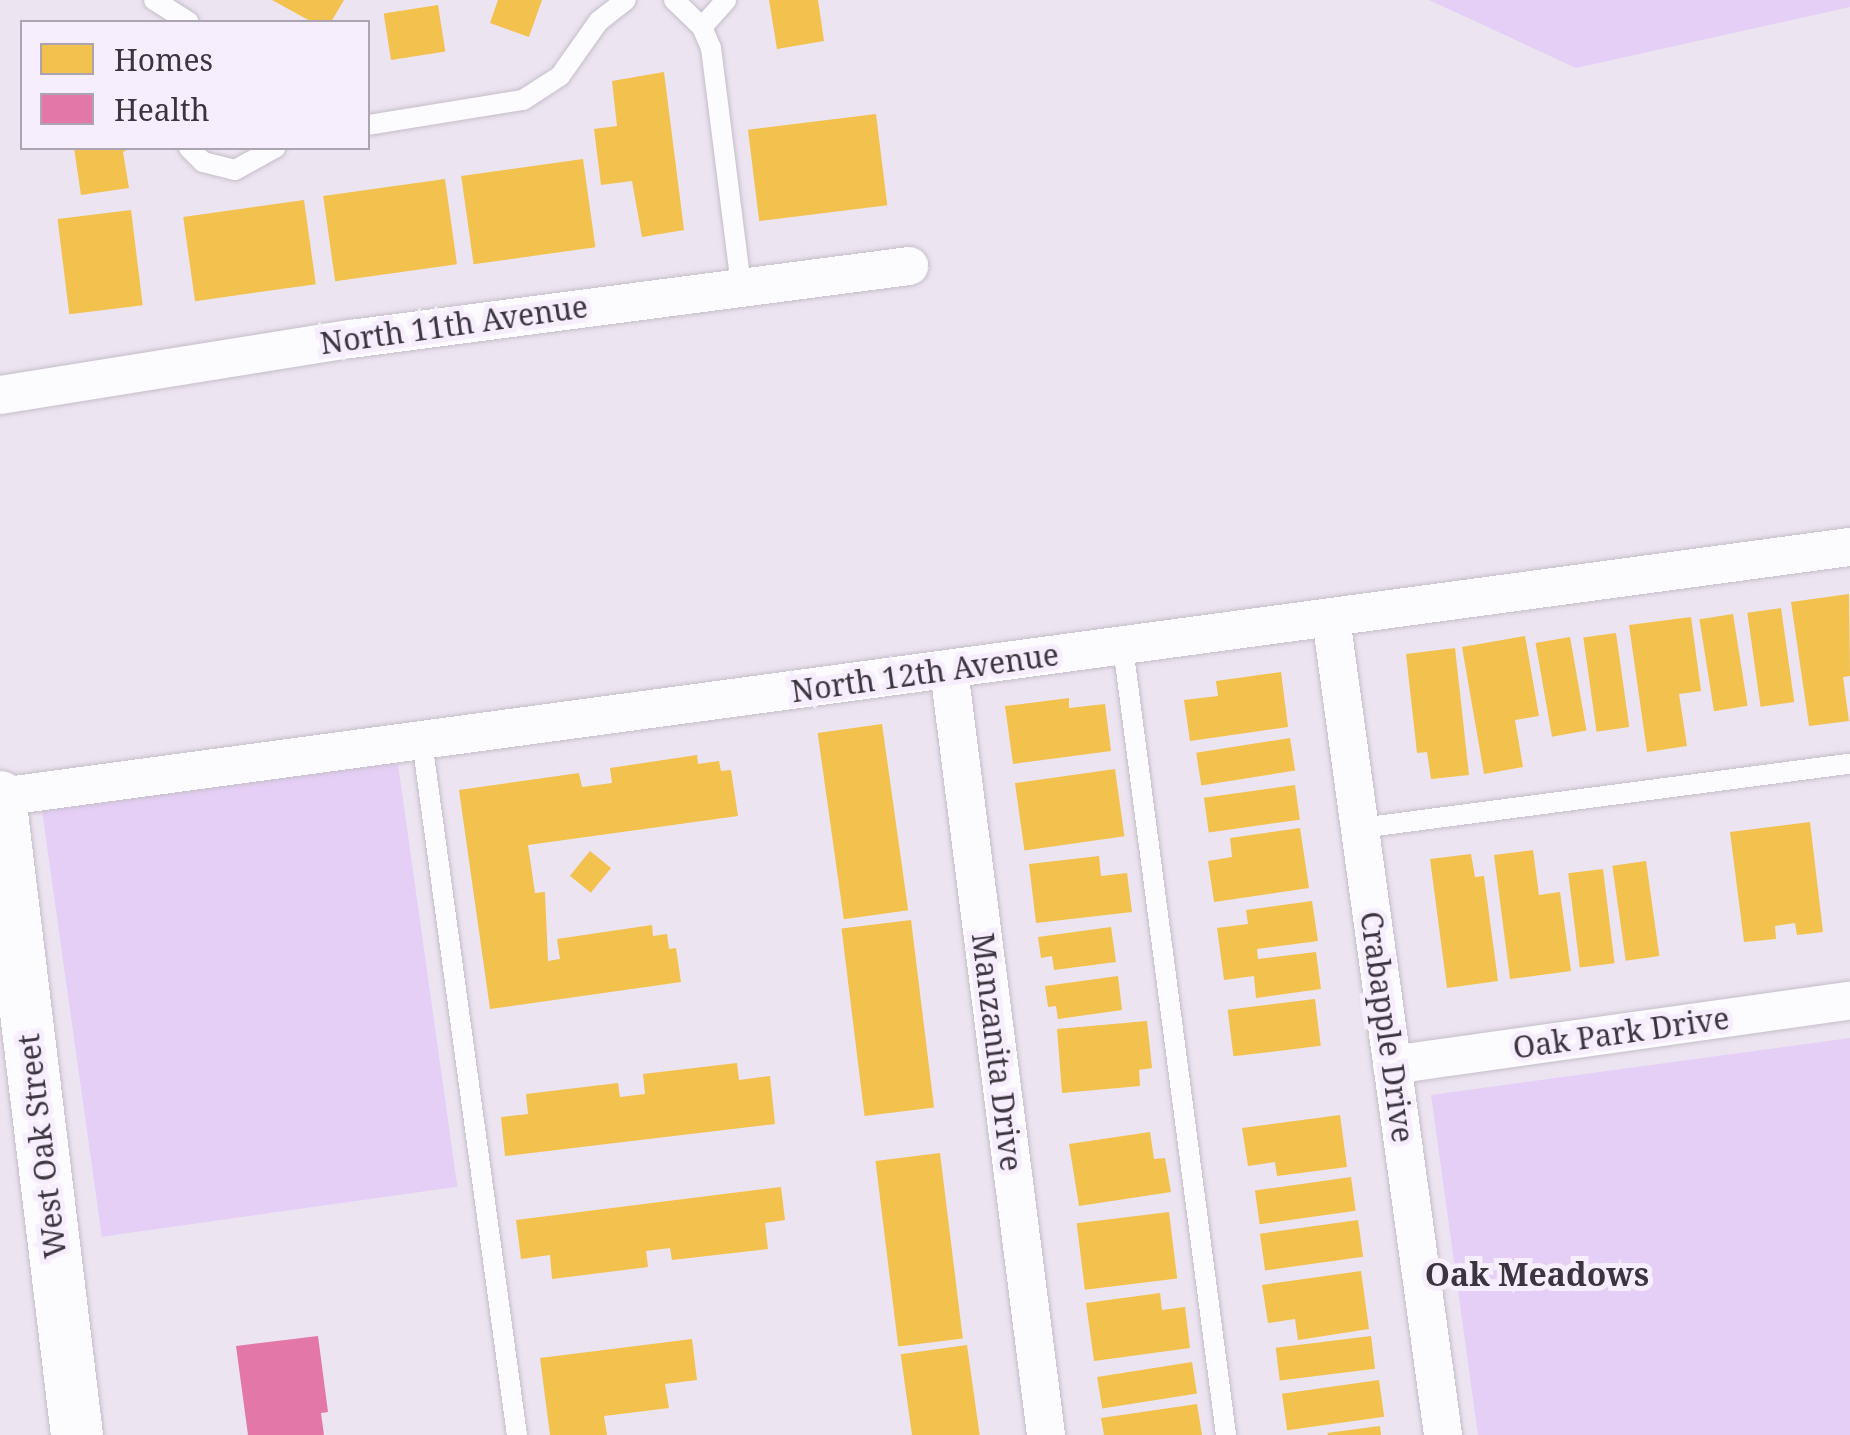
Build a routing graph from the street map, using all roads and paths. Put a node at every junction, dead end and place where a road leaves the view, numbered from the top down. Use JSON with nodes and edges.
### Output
{"nodes":[{"id":1,"x":154,"y":0,"type":"edge"},
{"id":2,"x":674,"y":0,"type":"edge"},
{"id":3,"x":726,"y":0,"type":"edge"},
{"id":4,"x":618,"y":2,"type":"edge"},
{"id":5,"x":186,"y":20,"type":"edge"},
{"id":6,"x":702,"y":26,"type":"junction"},
{"id":7,"x":370,"y":125,"type":"edge"},
{"id":8,"x":191,"y":150,"type":"edge"},
{"id":9,"x":271,"y":150,"type":"edge"},
{"id":10,"x":909,"y":266,"type":"dead end"},
{"id":11,"x":741,"y":286,"type":"junction"},
{"id":12,"x":0,"y":395,"type":"edge"},
{"id":13,"x":1850,"y":547,"type":"edge"},
{"id":14,"x":1331,"y":618,"type":"junction"},
{"id":15,"x":1123,"y":646,"type":"junction"},
{"id":16,"x":949,"y":670,"type":"junction"},
{"id":17,"x":422,"y":741,"type":"junction"},
{"id":18,"x":1850,"y":764,"type":"edge"},
{"id":19,"x":0,"y":798,"type":"edge"},
{"id":20,"x":1360,"y":828,"type":"junction"},
{"id":21,"x":1850,"y":1001,"type":"edge"},
{"id":22,"x":1392,"y":1065,"type":"junction"},
{"id":23,"x":77,"y":1435,"type":"edge"},
{"id":24,"x":517,"y":1435,"type":"edge"},
{"id":25,"x":1046,"y":1435,"type":"edge"},
{"id":26,"x":1226,"y":1435,"type":"edge"},
{"id":27,"x":1443,"y":1435,"type":"edge"}],
"edges":[{"from":1,"to":5,"type":"lane"},
{"from":2,"to":6,"type":"lane"},
{"from":3,"to":6,"type":"lane"},
{"from":4,"to":7,"type":"lane"},
{"from":6,"to":11,"type":"lane"},
{"from":8,"to":9,"type":"lane"},
{"from":10,"to":11,"type":"street","name":"North 11th Avenue"},
{"from":11,"to":12,"type":"street","name":"North 11th Avenue"},
{"from":13,"to":14,"type":"street","name":"North 12th Avenue"},
{"from":14,"to":15,"type":"street","name":"North 12th Avenue"},
{"from":14,"to":20,"type":"street","name":"Crabapple Drive"},
{"from":15,"to":16,"type":"street","name":"North 12th Avenue"},
{"from":15,"to":26,"type":"lane"},
{"from":16,"to":17,"type":"street","name":"North 12th Avenue"},
{"from":16,"to":25,"type":"street","name":"Manzanita Drive"},
{"from":17,"to":19,"type":"street","name":"North 12th Avenue"},
{"from":17,"to":24,"type":"lane"},
{"from":18,"to":20,"type":"lane"},
{"from":19,"to":23,"type":"main road","name":"West Oak Street"},
{"from":20,"to":22,"type":"street","name":"Crabapple Drive"},
{"from":21,"to":22,"type":"street","name":"Oak Park Drive"},
{"from":22,"to":27,"type":"street","name":"Crabapple Drive"}]}
